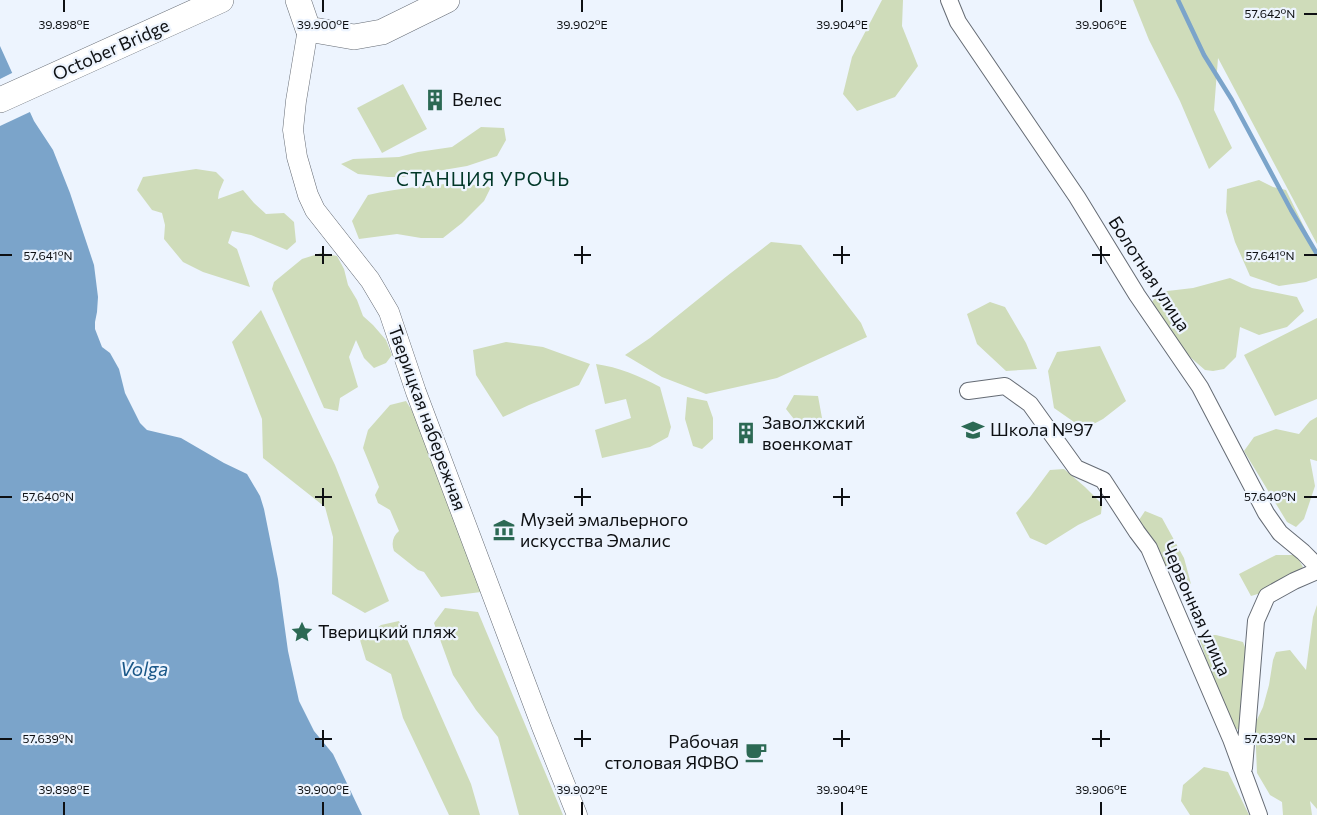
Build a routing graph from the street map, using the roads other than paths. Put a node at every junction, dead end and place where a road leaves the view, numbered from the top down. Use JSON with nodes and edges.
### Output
{"nodes":[{"id":1,"x":221,"y":0,"type":"edge"},
{"id":2,"x":298,"y":0,"type":"edge"},
{"id":3,"x":446,"y":0,"type":"edge"},
{"id":4,"x":949,"y":0,"type":"edge"},
{"id":5,"x":308,"y":30,"type":"junction"},
{"id":6,"x":0,"y":100,"type":"edge"},
{"id":7,"x":968,"y":391,"type":"dead end"},
{"id":8,"x":1317,"y":566,"type":"edge"},
{"id":9,"x":1317,"y":571,"type":"edge"},
{"id":10,"x":1243,"y":773,"type":"junction"},
{"id":11,"x":577,"y":815,"type":"edge"},
{"id":12,"x":1259,"y":815,"type":"edge"}],
"edges":[{"from":1,"to":6,"type":"main road","name":"October Bridge"},
{"from":2,"to":5,"type":"main road"},
{"from":3,"to":5,"type":"main road"},
{"from":4,"to":8,"type":"street","name":"Болотная улица"},
{"from":5,"to":11,"type":"street","name":"Тверицкая набережная"},
{"from":7,"to":10,"type":"street","name":"Червонная улица"},
{"from":9,"to":10,"type":"street"},
{"from":10,"to":12,"type":"street","name":"Червонная улица"}]}
